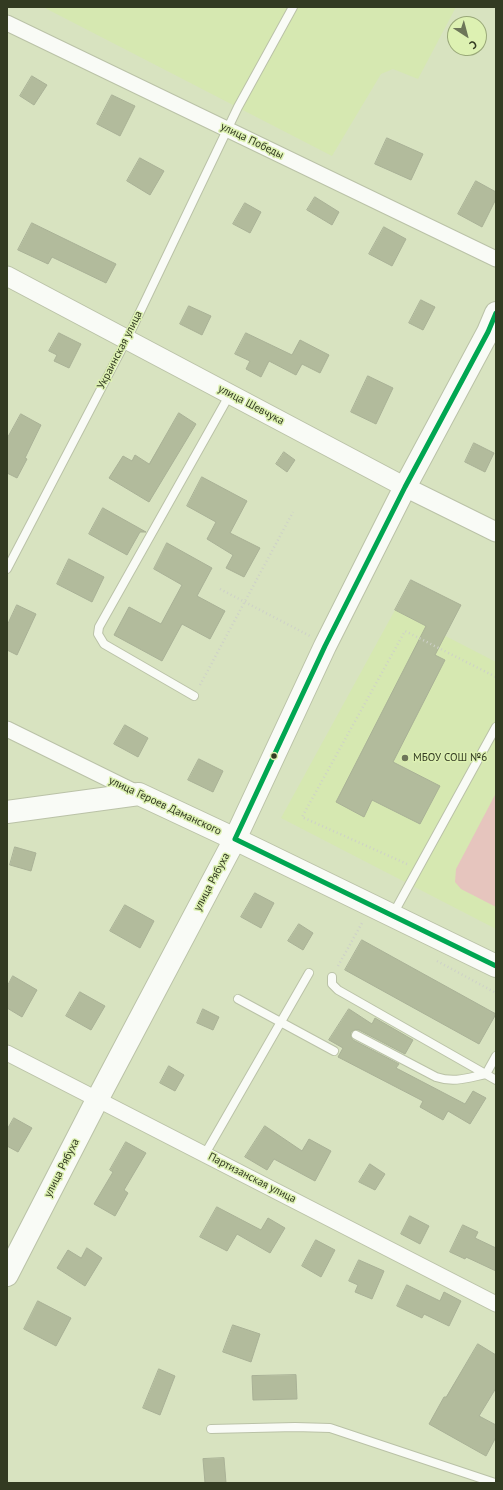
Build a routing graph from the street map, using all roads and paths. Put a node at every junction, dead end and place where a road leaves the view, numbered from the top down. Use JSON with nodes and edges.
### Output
{"nodes":[{"id":1,"x":293,"y":7,"type":"edge"},
{"id":2,"x":7,"y":23,"type":"edge"},
{"id":3,"x":228,"y":129,"type":"junction"},
{"id":4,"x":496,"y":259,"type":"edge"},
{"id":5,"x":7,"y":276,"type":"edge"},
{"id":6,"x":493,"y":325,"type":"edge"},
{"id":7,"x":127,"y":339,"type":"junction"},
{"id":8,"x":230,"y":394,"type":"junction"},
{"id":9,"x":405,"y":486,"type":"junction"},
{"id":10,"x":293,"y":512,"type":"dead end"},
{"id":11,"x":496,"y":532,"type":"edge"},
{"id":12,"x":7,"y":569,"type":"edge"},
{"id":13,"x":220,"y":589,"type":"dead end"},
{"id":14,"x":245,"y":602,"type":"junction"},
{"id":15,"x":325,"y":646,"type":"junction"},
{"id":16,"x":496,"y":677,"type":"edge"},
{"id":17,"x":194,"y":696,"type":"joint"},
{"id":18,"x":496,"y":727,"type":"edge"},
{"id":19,"x":7,"y":729,"type":"edge"},
{"id":20,"x":139,"y":794,"type":"junction"},
{"id":21,"x":7,"y":812,"type":"edge"},
{"id":22,"x":235,"y":839,"type":"junction"},
{"id":23,"x":417,"y":869,"type":"junction"},
{"id":24,"x":392,"y":916,"type":"junction"},
{"id":25,"x":356,"y":918,"type":"dead end"},
{"id":26,"x":433,"y":959,"type":"dead end"},
{"id":27,"x":496,"y":966,"type":"edge"},
{"id":28,"x":309,"y":973,"type":"dead end"},
{"id":29,"x":332,"y":977,"type":"joint"},
{"id":30,"x":496,"y":993,"type":"edge"},
{"id":31,"x":238,"y":999,"type":"dead end"},
{"id":32,"x":281,"y":1023,"type":"junction"},
{"id":33,"x":356,"y":1035,"type":"dead end"},
{"id":34,"x":334,"y":1051,"type":"dead end"},
{"id":35,"x":7,"y":1053,"type":"edge"},
{"id":36,"x":496,"y":1056,"type":"edge"},
{"id":37,"x":486,"y":1074,"type":"junction"},
{"id":38,"x":496,"y":1080,"type":"edge"},
{"id":39,"x":97,"y":1100,"type":"junction"},
{"id":40,"x":206,"y":1154,"type":"junction"},
{"id":41,"x":7,"y":1275,"type":"edge"},
{"id":42,"x":496,"y":1304,"type":"edge"},
{"id":43,"x":211,"y":1429,"type":"dead end"},
{"id":44,"x":495,"y":1483,"type":"edge"}],
"edges":[{"from":1,"to":3,"type":"lane","name":"Украинская улица"},
{"from":2,"to":3,"type":"street","name":"улица Победы"},
{"from":3,"to":4,"type":"street","name":"улица Победы"},
{"from":3,"to":7,"type":"lane","name":"Украинская улица"},
{"from":5,"to":7,"type":"street","name":"улица Шевчука"},
{"from":6,"to":9,"type":"main road","name":"улица Рябуха"},
{"from":7,"to":8,"type":"street","name":"улица Шевчука"},
{"from":7,"to":12,"type":"lane","name":"Украинская улица"},
{"from":8,"to":9,"type":"street","name":"улица Шевчука"},
{"from":8,"to":17,"type":"lane"},
{"from":9,"to":11,"type":"street","name":"улица Шевчука"},
{"from":9,"to":15,"type":"main road","name":"улица Рябуха"},
{"from":10,"to":14,"type":"path"},
{"from":13,"to":14,"type":"path"},
{"from":14,"to":15,"type":"path"},
{"from":14,"to":17,"type":"path"},
{"from":15,"to":22,"type":"main road","name":"улица Рябуха"},
{"from":16,"to":23,"type":"path"},
{"from":18,"to":23,"type":"lane"},
{"from":19,"to":20,"type":"street","name":"улица Героев Даманского"},
{"from":20,"to":21,"type":"main road"},
{"from":20,"to":22,"type":"main road","name":"улица Героев Даманского"},
{"from":22,"to":24,"type":"main road","name":"улица Героев Даманского"},
{"from":22,"to":39,"type":"main road","name":"улица Рябуха"},
{"from":23,"to":24,"type":"lane"},
{"from":24,"to":27,"type":"main road","name":"улица Героев Даманского"},
{"from":25,"to":29,"type":"path"},
{"from":26,"to":30,"type":"path"},
{"from":28,"to":32,"type":"lane"},
{"from":29,"to":37,"type":"lane"},
{"from":31,"to":32,"type":"lane"},
{"from":32,"to":34,"type":"lane"},
{"from":32,"to":40,"type":"lane"},
{"from":33,"to":37,"type":"lane"},
{"from":35,"to":39,"type":"street","name":"Партизанская улица"},
{"from":36,"to":37,"type":"lane"},
{"from":37,"to":38,"type":"lane"},
{"from":39,"to":40,"type":"street","name":"Партизанская улица"},
{"from":39,"to":41,"type":"main road","name":"улица Рябуха"},
{"from":40,"to":42,"type":"street","name":"Партизанская улица"},
{"from":43,"to":44,"type":"lane"}]}
